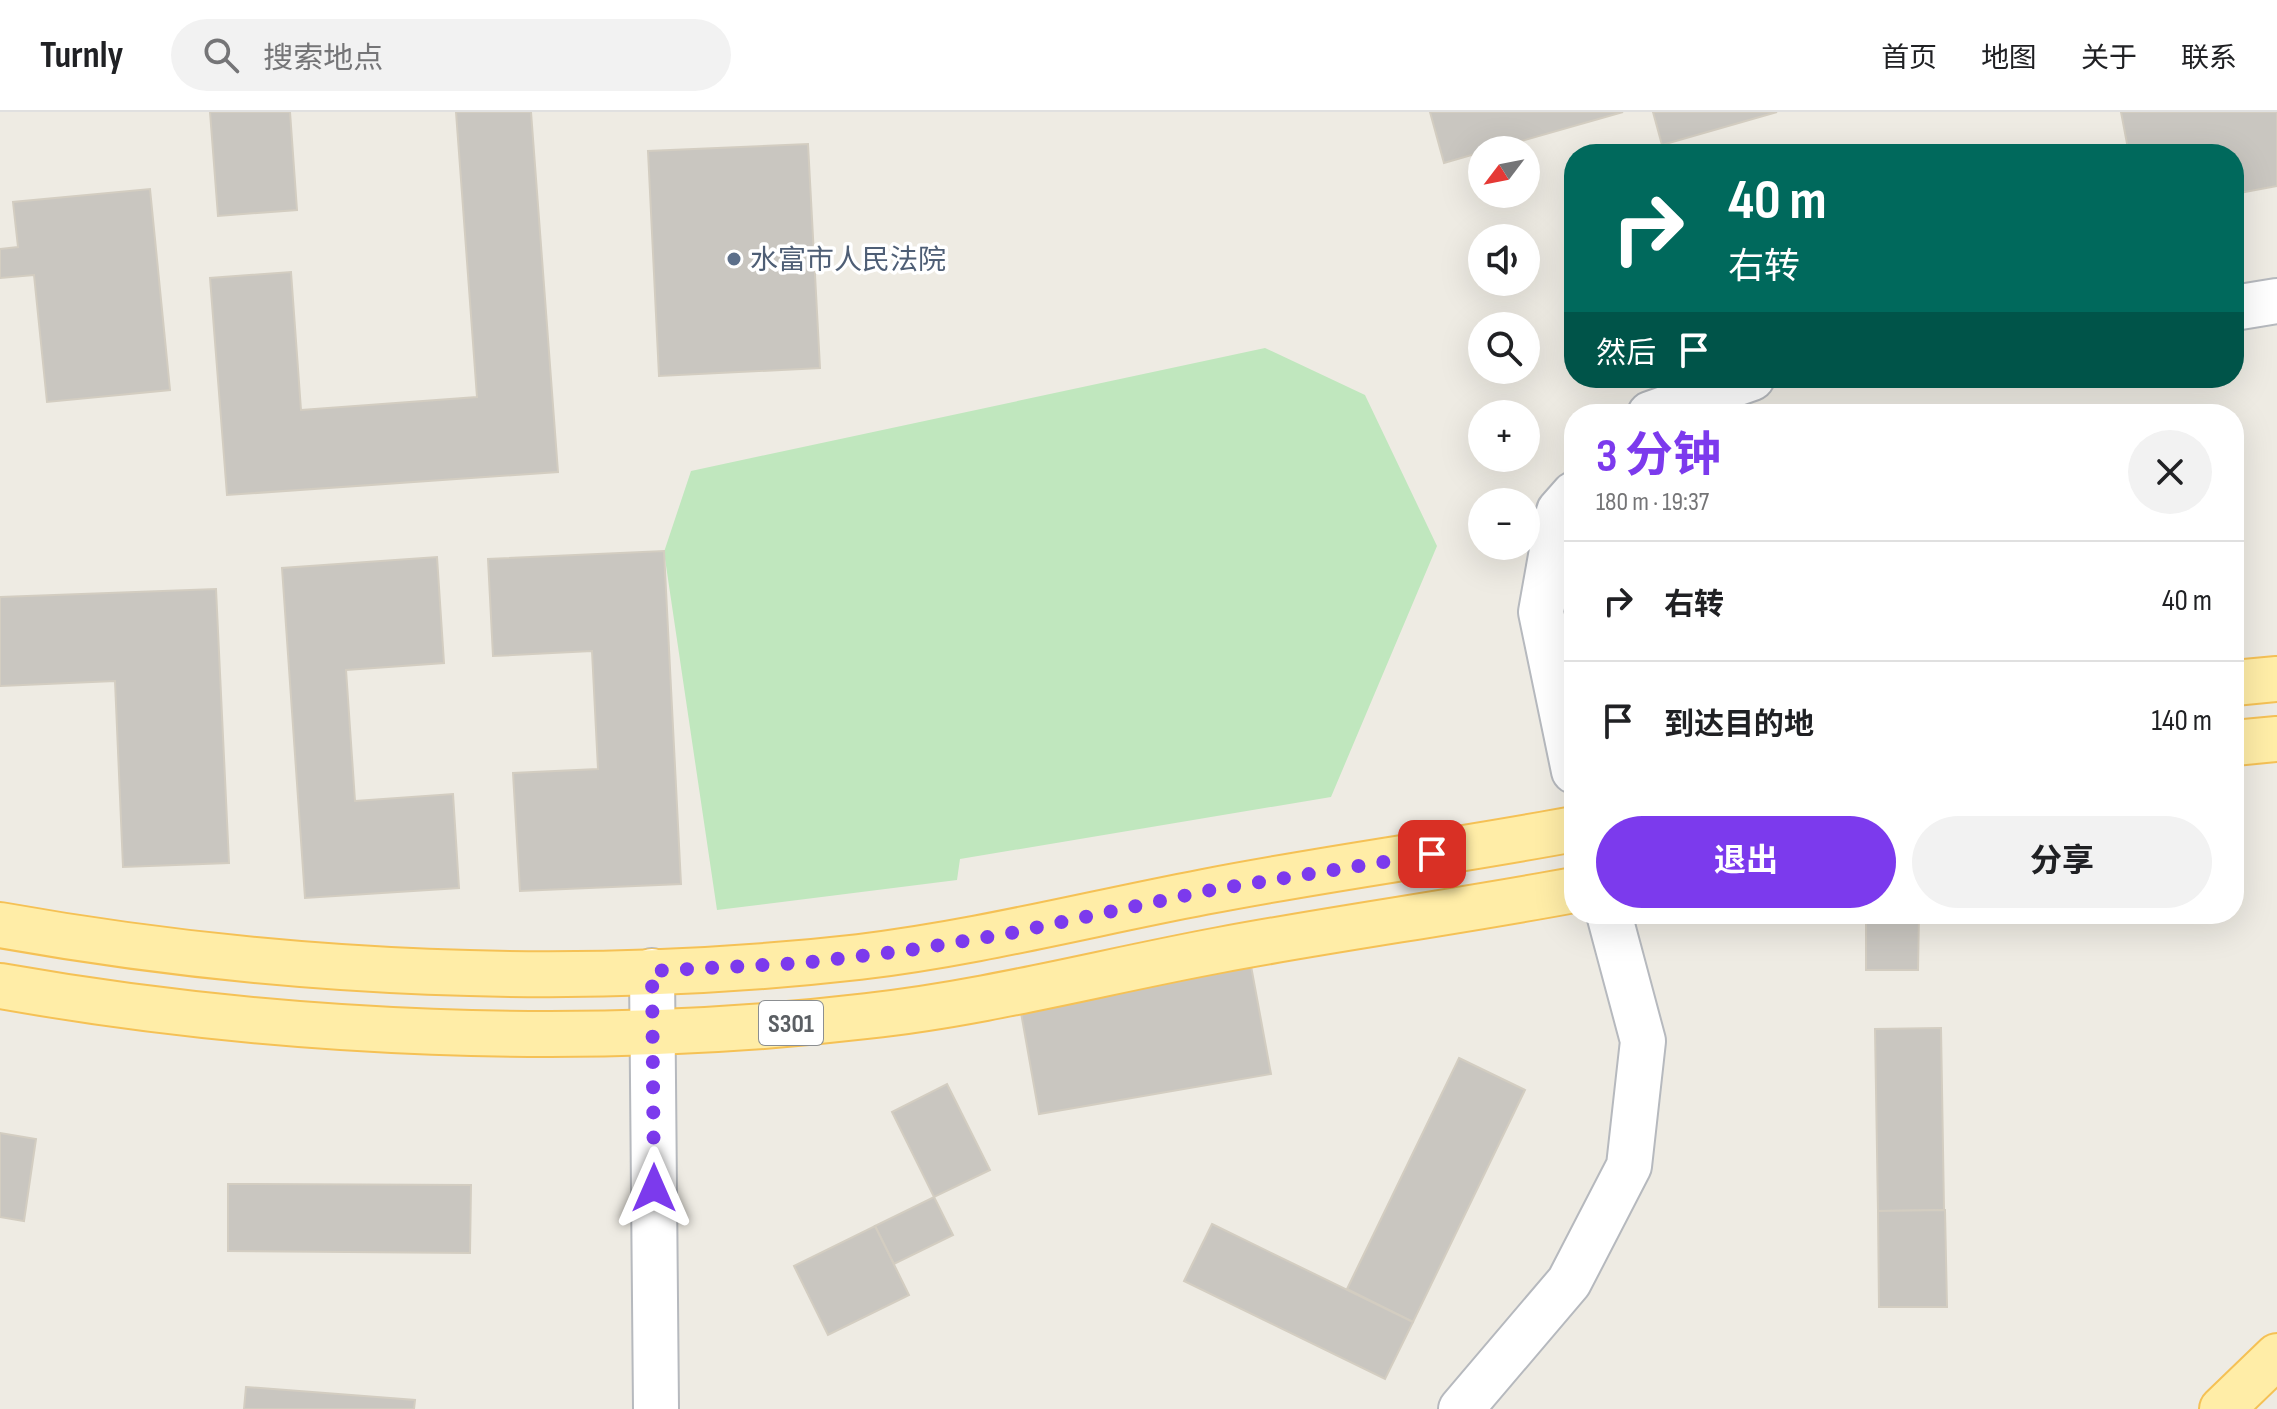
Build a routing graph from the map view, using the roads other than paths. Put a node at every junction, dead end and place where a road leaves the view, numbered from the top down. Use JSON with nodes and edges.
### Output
{"nodes":[{"id":1,"x":2277,"y":301,"type":"edge"},
{"id":2,"x":2244,"y":306,"type":"edge"},
{"id":3,"x":1724,"y":388,"type":"edge"},
{"id":4,"x":1678,"y":404,"type":"edge"},
{"id":5,"x":1564,"y":505,"type":"edge"},
{"id":6,"x":2277,"y":679,"type":"edge"},
{"id":7,"x":2244,"y":682,"type":"edge"},
{"id":8,"x":1564,"y":723,"type":"edge"},
{"id":9,"x":2277,"y":739,"type":"edge"},
{"id":10,"x":2244,"y":742,"type":"edge"},
{"id":11,"x":1564,"y":831,"type":"edge"},
{"id":12,"x":1564,"y":892,"type":"edge"},
{"id":13,"x":1612,"y":924,"type":"edge"},
{"id":14,"x":0,"y":925,"type":"edge"},
{"id":15,"x":652,"y":971,"type":"junction"},
{"id":16,"x":0,"y":986,"type":"edge"},
{"id":17,"x":653,"y":1030,"type":"junction"},
{"id":18,"x":2277,"y":1356,"type":"edge"},
{"id":19,"x":656,"y":1409,"type":"edge"},
{"id":20,"x":1461,"y":1409,"type":"edge"},
{"id":21,"x":2222,"y":1409,"type":"edge"}],
"edges":[{"from":1,"to":2,"type":"street"},
{"from":3,"to":4,"type":"street"},
{"from":5,"to":8,"type":"street"},
{"from":6,"to":7,"type":"main road"},
{"from":9,"to":10,"type":"main road"},
{"from":11,"to":15,"type":"main road","number":"S301"},
{"from":12,"to":17,"type":"main road","number":"S301"},
{"from":13,"to":20,"type":"street"},
{"from":14,"to":15,"type":"main road","number":"S301"},
{"from":15,"to":17,"type":"street"},
{"from":16,"to":17,"type":"main road","number":"S301"},
{"from":17,"to":19,"type":"street"},
{"from":18,"to":21,"type":"main road"}]}
